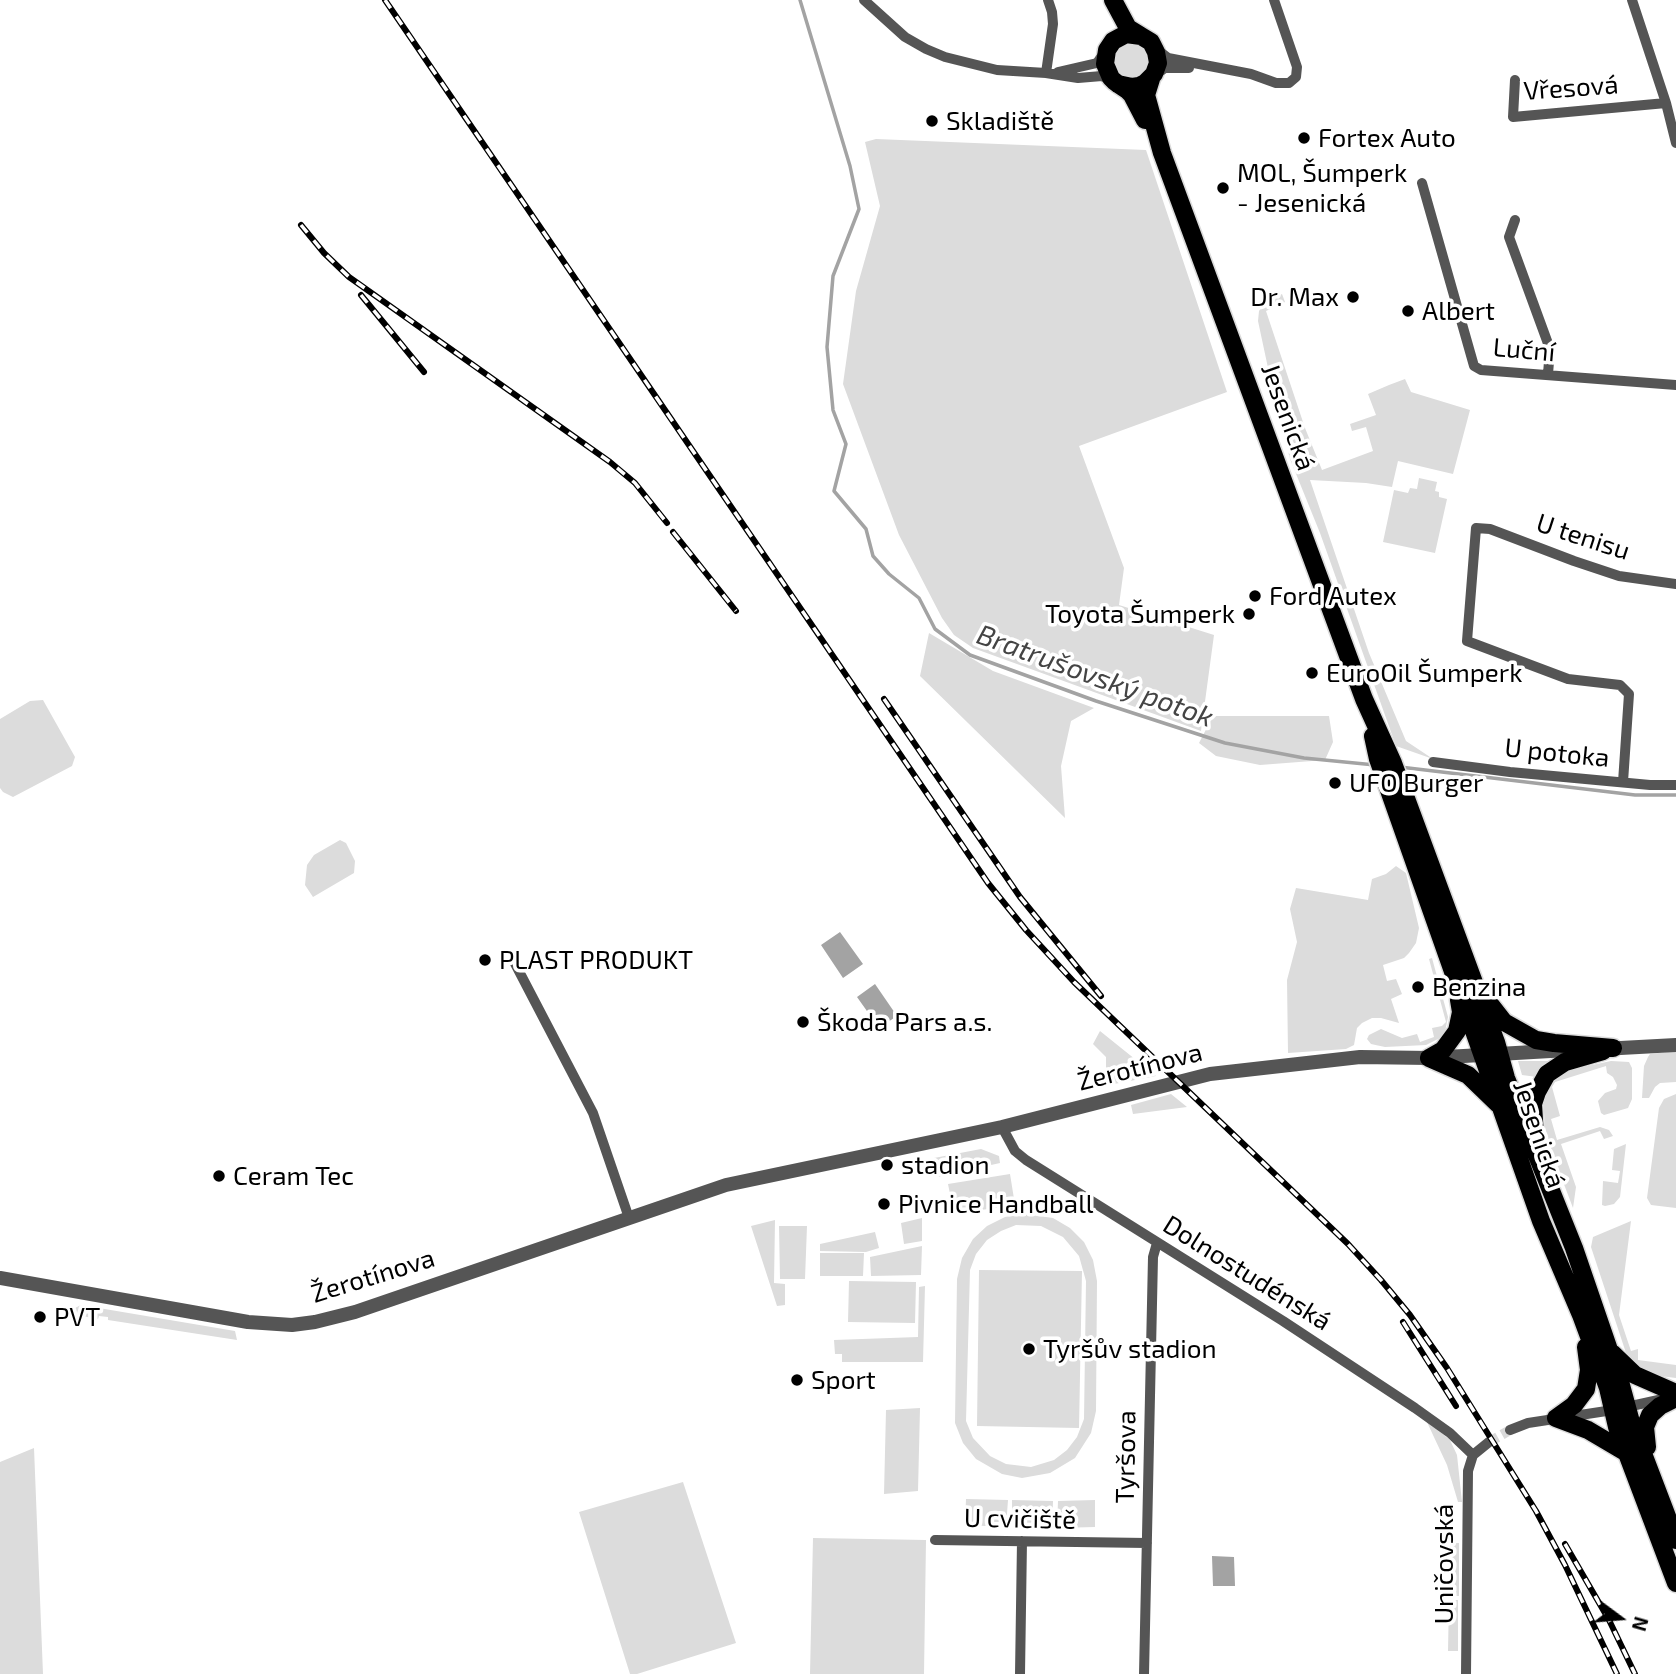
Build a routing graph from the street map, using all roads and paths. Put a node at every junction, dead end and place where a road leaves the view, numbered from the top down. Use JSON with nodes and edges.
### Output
{"nodes":[{"id":1,"x":864,"y":0,"type":"edge"},
{"id":2,"x":1048,"y":0,"type":"edge"},
{"id":3,"x":1106,"y":0,"type":"edge"},
{"id":4,"x":1113,"y":0,"type":"edge"},
{"id":5,"x":1274,"y":0,"type":"edge"},
{"id":6,"x":1632,"y":0,"type":"edge"},
{"id":7,"x":1148,"y":41,"type":"junction"},
{"id":8,"x":1108,"y":47,"type":"junction"},
{"id":9,"x":1212,"y":68,"type":"junction"},
{"id":10,"x":1046,"y":73,"type":"junction"},
{"id":11,"x":1151,"y":79,"type":"junction"},
{"id":12,"x":1515,"y":80,"type":"dead end"},
{"id":13,"x":1116,"y":83,"type":"junction"},
{"id":14,"x":1666,"y":103,"type":"junction"},
{"id":15,"x":1676,"y":143,"type":"edge"},
{"id":16,"x":1162,"y":153,"type":"junction"},
{"id":17,"x":1422,"y":183,"type":"dead end"},
{"id":18,"x":1516,"y":220,"type":"dead end"},
{"id":19,"x":1548,"y":374,"type":"junction"},
{"id":20,"x":1676,"y":385,"type":"edge"},
{"id":21,"x":1676,"y":584,"type":"edge"},
{"id":22,"x":1433,"y":762,"type":"dead end"},
{"id":23,"x":1623,"y":782,"type":"junction"},
{"id":24,"x":1676,"y":785,"type":"edge"},
{"id":25,"x":510,"y":954,"type":"dead end"},
{"id":26,"x":1465,"y":980,"type":"junction"},
{"id":27,"x":1676,"y":1045,"type":"edge"},
{"id":28,"x":1613,"y":1048,"type":"junction"},
{"id":29,"x":1492,"y":1055,"type":"junction"},
{"id":30,"x":1429,"y":1058,"type":"junction"},
{"id":31,"x":1503,"y":1110,"type":"junction"},
{"id":32,"x":1002,"y":1127,"type":"junction"},
{"id":33,"x":1537,"y":1157,"type":"junction"},
{"id":34,"x":629,"y":1218,"type":"junction"},
{"id":35,"x":1157,"y":1242,"type":"junction"},
{"id":36,"x":0,"y":1278,"type":"edge"},
{"id":37,"x":1581,"y":1315,"type":"junction"},
{"id":38,"x":1608,"y":1349,"type":"junction"},
{"id":39,"x":1676,"y":1396,"type":"edge"},
{"id":40,"x":1620,"y":1408,"type":"junction"},
{"id":41,"x":1556,"y":1418,"type":"junction"},
{"id":42,"x":1510,"y":1430,"type":"tunnel mouth"},
{"id":43,"x":1489,"y":1442,"type":"tunnel mouth"},
{"id":44,"x":1627,"y":1453,"type":"junction"},
{"id":45,"x":1473,"y":1455,"type":"junction"},
{"id":46,"x":1648,"y":1468,"type":"junction"},
{"id":47,"x":935,"y":1540,"type":"dead end"},
{"id":48,"x":1676,"y":1540,"type":"edge"},
{"id":49,"x":1022,"y":1541,"type":"junction"},
{"id":50,"x":1147,"y":1543,"type":"junction"},
{"id":51,"x":1676,"y":1583,"type":"edge"},
{"id":52,"x":1020,"y":1674,"type":"edge"},
{"id":53,"x":1144,"y":1674,"type":"edge"},
{"id":54,"x":1466,"y":1674,"type":"edge"}],
"edges":[{"from":1,"to":10,"type":"street"},
{"from":2,"to":10,"type":"street"},
{"from":3,"to":8,"type":"main road","name":"Jesenická"},
{"from":4,"to":7,"type":"main road"},
{"from":5,"to":9,"type":"street"},
{"from":6,"to":14,"type":"street"},
{"from":7,"to":8,"type":"main road"},
{"from":7,"to":9,"type":"street"},
{"from":7,"to":11,"type":"main road","name":"Jesenická"},
{"from":8,"to":10,"type":"street"},
{"from":8,"to":13,"type":"main road","name":"Jesenická"},
{"from":9,"to":11,"type":"street"},
{"from":10,"to":13,"type":"street"},
{"from":11,"to":13,"type":"main road"},
{"from":11,"to":16,"type":"main road","name":"Jesenická"},
{"from":12,"to":14,"type":"street","name":"Vřesová"},
{"from":13,"to":16,"type":"main road","name":"Jesenická"},
{"from":14,"to":15,"type":"street"},
{"from":16,"to":26,"type":"main road","name":"Jesenická"},
{"from":17,"to":19,"type":"street","name":"Luční"},
{"from":18,"to":19,"type":"street"},
{"from":19,"to":20,"type":"street","name":"Luční"},
{"from":21,"to":23,"type":"street","name":"U tenisu"},
{"from":22,"to":23,"type":"street","name":"U potoka"},
{"from":23,"to":24,"type":"street","name":"U potoka"},
{"from":25,"to":34,"type":"street"},
{"from":26,"to":28,"type":"main road"},
{"from":26,"to":29,"type":"main road","name":"Jesenická"},
{"from":26,"to":30,"type":"main road"},
{"from":27,"to":28,"type":"street","name":"Žerotínova"},
{"from":28,"to":29,"type":"street","name":"Žerotínova"},
{"from":28,"to":33,"type":"main road"},
{"from":29,"to":30,"type":"street","name":"Žerotínova"},
{"from":29,"to":31,"type":"main road","name":"Jesenická"},
{"from":29,"to":33,"type":"main road","name":"Jesenická"},
{"from":30,"to":31,"type":"main road"},
{"from":30,"to":32,"type":"street","name":"Žerotínova"},
{"from":31,"to":37,"type":"main road","name":"Jesenická"},
{"from":32,"to":34,"type":"street","name":"Žerotínova"},
{"from":32,"to":35,"type":"street","name":"Dolnostudénská"},
{"from":33,"to":38,"type":"main road","name":"Jesenická"},
{"from":34,"to":36,"type":"street","name":"Žerotínova"},
{"from":35,"to":45,"type":"street","name":"Dolnostudénská"},
{"from":35,"to":50,"type":"street","name":"Tyršova"},
{"from":37,"to":40,"type":"main road","name":"Jesenická"},
{"from":37,"to":41,"type":"main road"},
{"from":38,"to":39,"type":"main road"},
{"from":38,"to":40,"type":"main road","name":"Jesenická"},
{"from":39,"to":40,"type":"street"},
{"from":39,"to":46,"type":"main road"},
{"from":40,"to":41,"type":"street"},
{"from":40,"to":44,"type":"main road","name":"Jesenická"},
{"from":40,"to":46,"type":"main road","name":"Jesenická"},
{"from":41,"to":42,"type":"street"},
{"from":41,"to":44,"type":"main road"},
{"from":43,"to":45,"type":"street"},
{"from":44,"to":51,"type":"main road","name":"Jesenická"},
{"from":45,"to":54,"type":"street","name":"Uničovská"},
{"from":46,"to":48,"type":"main road","name":"Jesenická"},
{"from":47,"to":49,"type":"street","name":"U cvičiště"},
{"from":49,"to":50,"type":"street","name":"U cvičiště"},
{"from":49,"to":52,"type":"street"},
{"from":50,"to":53,"type":"street","name":"Tyršova"}]}
